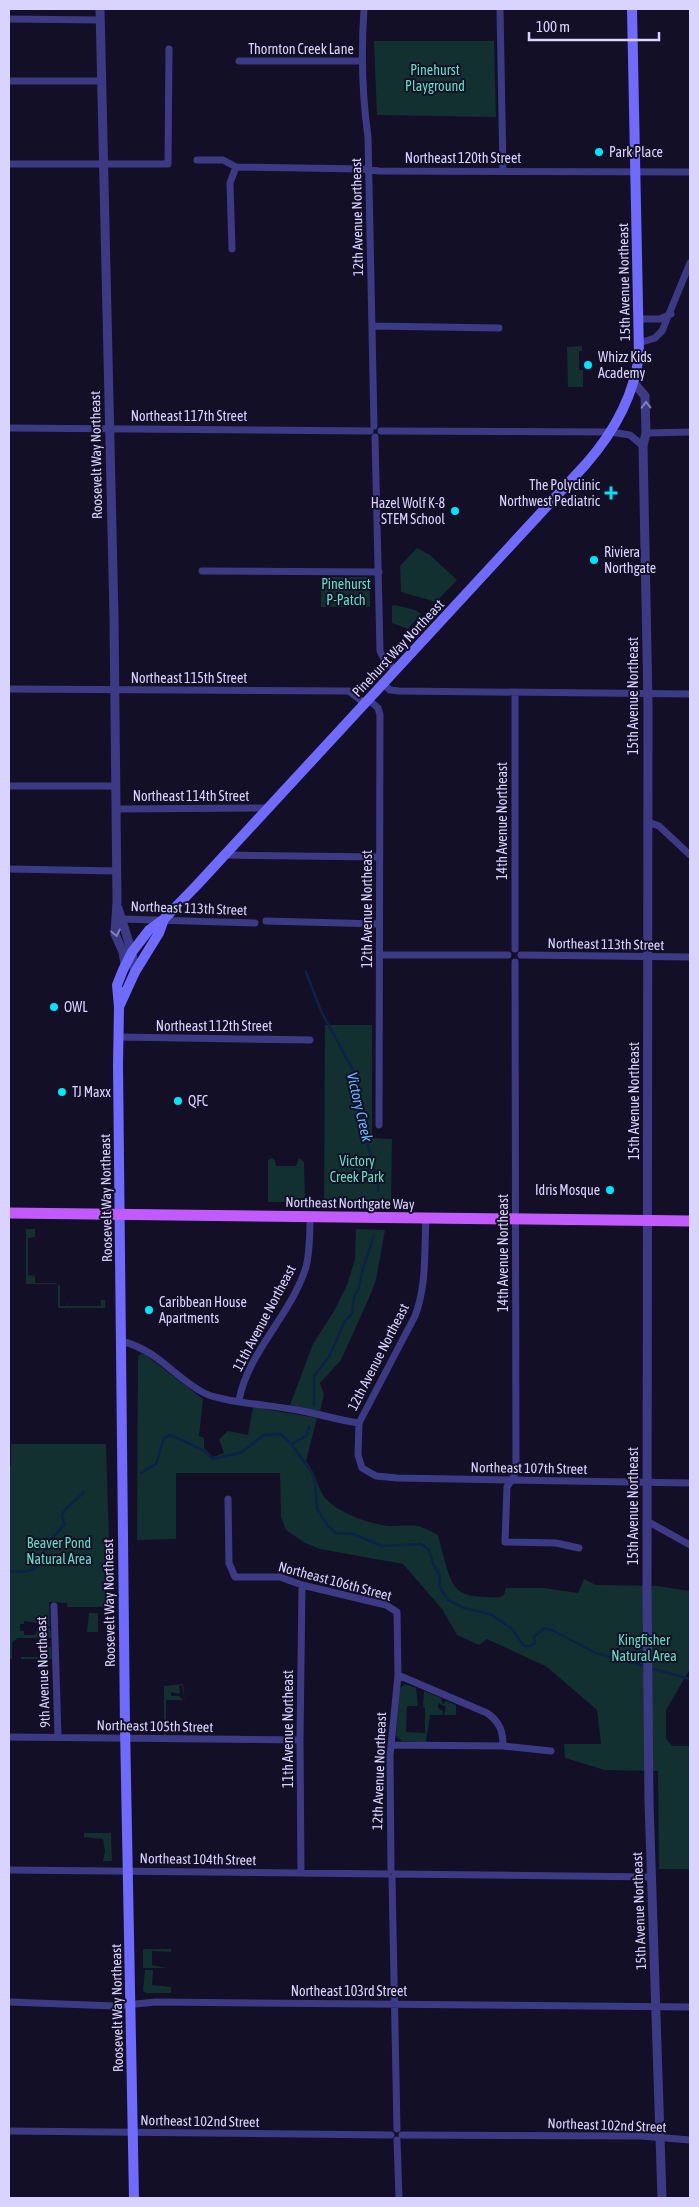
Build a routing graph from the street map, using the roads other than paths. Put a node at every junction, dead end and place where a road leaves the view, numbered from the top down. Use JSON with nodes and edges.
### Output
{"nodes":[{"id":1,"x":100,"y":9,"type":"edge"},
{"id":2,"x":364,"y":9,"type":"edge"},
{"id":3,"x":500,"y":9,"type":"edge"},
{"id":4,"x":632,"y":9,"type":"edge"},
{"id":5,"x":9,"y":19,"type":"edge"},
{"id":6,"x":100,"y":20,"type":"junction"},
{"id":7,"x":169,"y":50,"type":"dead end"},
{"id":8,"x":239,"y":61,"type":"dead end"},
{"id":9,"x":362,"y":61,"type":"junction"},
{"id":10,"x":9,"y":81,"type":"edge"},
{"id":11,"x":102,"y":81,"type":"junction"},
{"id":12,"x":197,"y":160,"type":"dead end"},
{"id":13,"x":9,"y":164,"type":"edge"},
{"id":14,"x":105,"y":164,"type":"junction"},
{"id":15,"x":236,"y":167,"type":"junction"},
{"id":16,"x":369,"y":170,"type":"junction"},
{"id":17,"x":503,"y":171,"type":"junction"},
{"id":18,"x":635,"y":171,"type":"junction"},
{"id":19,"x":690,"y":172,"type":"edge"},
{"id":20,"x":232,"y":250,"type":"dead end"},
{"id":21,"x":690,"y":263,"type":"edge"},
{"id":22,"x":671,"y":314,"type":"junction"},
{"id":23,"x":639,"y":319,"type":"junction"},
{"id":24,"x":372,"y":326,"type":"junction"},
{"id":25,"x":499,"y":328,"type":"dead end"},
{"id":26,"x":639,"y":343,"type":"junction"},
{"id":27,"x":633,"y":382,"type":"junction"},
{"id":28,"x":9,"y":428,"type":"edge"},
{"id":29,"x":109,"y":428,"type":"junction"},
{"id":30,"x":372,"y":428,"type":"junction"},
{"id":31,"x":381,"y":431,"type":"junction"},
{"id":32,"x":610,"y":432,"type":"junction"},
{"id":33,"x":690,"y":432,"type":"edge"},
{"id":34,"x":646,"y":433,"type":"junction"},
{"id":35,"x":375,"y":438,"type":"junction"},
{"id":36,"x":643,"y":446,"type":"junction"},
{"id":37,"x":202,"y":570,"type":"dead end"},
{"id":38,"x":379,"y":572,"type":"junction"},
{"id":39,"x":395,"y":669,"type":"junction"},
{"id":40,"x":382,"y":683,"type":"junction"},
{"id":41,"x":9,"y":689,"type":"edge"},
{"id":42,"x":115,"y":690,"type":"junction"},
{"id":43,"x":515,"y":693,"type":"junction"},
{"id":44,"x":647,"y":694,"type":"junction"},
{"id":45,"x":690,"y":694,"type":"edge"},
{"id":46,"x":366,"y":701,"type":"junction"},
{"id":47,"x":9,"y":786,"type":"edge"},
{"id":48,"x":116,"y":786,"type":"junction"},
{"id":49,"x":267,"y":808,"type":"junction"},
{"id":50,"x":116,"y":809,"type":"junction"},
{"id":51,"x":648,"y":822,"type":"junction"},
{"id":52,"x":225,"y":855,"type":"junction"},
{"id":53,"x":690,"y":856,"type":"edge"},
{"id":54,"x":379,"y":857,"type":"junction"},
{"id":55,"x":9,"y":869,"type":"edge"},
{"id":56,"x":117,"y":871,"type":"junction"},
{"id":57,"x":117,"y":901,"type":"junction"},
{"id":58,"x":121,"y":919,"type":"junction"},
{"id":59,"x":164,"y":919,"type":"junction"},
{"id":60,"x":266,"y":921,"type":"dead end"},
{"id":61,"x":255,"y":923,"type":"dead end"},
{"id":62,"x":379,"y":924,"type":"junction"},
{"id":63,"x":515,"y":949,"type":"junction"},
{"id":64,"x":132,"y":952,"type":"junction"},
{"id":65,"x":380,"y":955,"type":"junction"},
{"id":66,"x":508,"y":955,"type":"junction"},
{"id":67,"x":521,"y":955,"type":"junction"},
{"id":68,"x":648,"y":957,"type":"junction"},
{"id":69,"x":690,"y":957,"type":"edge"},
{"id":70,"x":515,"y":962,"type":"junction"},
{"id":71,"x":126,"y":964,"type":"junction"},
{"id":72,"x":135,"y":972,"type":"junction"},
{"id":73,"x":120,"y":1007,"type":"junction"},
{"id":74,"x":118,"y":1038,"type":"junction"},
{"id":75,"x":310,"y":1040,"type":"dead end"},
{"id":76,"x":379,"y":1125,"type":"dead end"},
{"id":77,"x":9,"y":1213,"type":"edge"},
{"id":78,"x":119,"y":1214,"type":"junction"},
{"id":79,"x":310,"y":1217,"type":"junction"},
{"id":80,"x":426,"y":1219,"type":"junction"},
{"id":81,"x":516,"y":1220,"type":"junction"},
{"id":82,"x":648,"y":1220,"type":"junction"},
{"id":83,"x":690,"y":1221,"type":"edge"},
{"id":84,"x":120,"y":1341,"type":"junction"},
{"id":85,"x":239,"y":1400,"type":"junction"},
{"id":86,"x":359,"y":1423,"type":"junction"},
{"id":87,"x":368,"y":1473,"type":"joint"},
{"id":88,"x":511,"y":1480,"type":"junction"},
{"id":89,"x":647,"y":1483,"type":"junction"},
{"id":90,"x":690,"y":1483,"type":"edge"},
{"id":91,"x":228,"y":1498,"type":"dead end"},
{"id":92,"x":647,"y":1521,"type":"junction"},
{"id":93,"x":690,"y":1545,"type":"edge"},
{"id":94,"x":579,"y":1548,"type":"dead end"},
{"id":95,"x":302,"y":1585,"type":"junction"},
{"id":96,"x":54,"y":1606,"type":"dead end"},
{"id":97,"x":397,"y":1612,"type":"joint"},
{"id":98,"x":398,"y":1675,"type":"junction"},
{"id":99,"x":9,"y":1736,"type":"edge"},
{"id":100,"x":58,"y":1737,"type":"junction"},
{"id":101,"x":125,"y":1739,"type":"junction"},
{"id":102,"x":300,"y":1740,"type":"junction"},
{"id":103,"x":391,"y":1744,"type":"junction"},
{"id":104,"x":503,"y":1746,"type":"junction"},
{"id":105,"x":551,"y":1751,"type":"dead end"},
{"id":106,"x":9,"y":1870,"type":"edge"},
{"id":107,"x":128,"y":1870,"type":"junction"},
{"id":108,"x":302,"y":1873,"type":"junction"},
{"id":109,"x":391,"y":1874,"type":"junction"},
{"id":110,"x":652,"y":1877,"type":"junction"},
{"id":111,"x":9,"y":2002,"type":"edge"},
{"id":112,"x":130,"y":2004,"type":"junction"},
{"id":113,"x":394,"y":2004,"type":"junction"},
{"id":114,"x":690,"y":2007,"type":"edge"},
{"id":115,"x":656,"y":2008,"type":"junction"},
{"id":116,"x":9,"y":2131,"type":"edge"},
{"id":117,"x":133,"y":2133,"type":"junction"},
{"id":118,"x":397,"y":2135,"type":"junction"},
{"id":119,"x":660,"y":2138,"type":"junction"},
{"id":120,"x":690,"y":2140,"type":"edge"},
{"id":121,"x":134,"y":2198,"type":"edge"},
{"id":122,"x":399,"y":2198,"type":"edge"},
{"id":123,"x":662,"y":2198,"type":"edge"}],
"edges":[{"from":1,"to":6,"type":"street","name":"Roosevelt Way Northeast"},
{"from":2,"to":9,"type":"street","name":"12th Avenue Northeast"},
{"from":3,"to":17,"type":"street"},
{"from":4,"to":18,"type":"main road","name":"15th Avenue Northeast"},
{"from":5,"to":6,"type":"street"},
{"from":6,"to":11,"type":"street","name":"Roosevelt Way Northeast"},
{"from":7,"to":14,"type":"street"},
{"from":8,"to":9,"type":"street","name":"Thornton Creek Lane"},
{"from":9,"to":16,"type":"street","name":"12th Avenue Northeast"},
{"from":10,"to":11,"type":"street"},
{"from":11,"to":14,"type":"street","name":"Roosevelt Way Northeast"},
{"from":12,"to":15,"type":"street","name":"Northeast 120th Street"},
{"from":13,"to":14,"type":"street"},
{"from":14,"to":29,"type":"street","name":"Roosevelt Way Northeast"},
{"from":15,"to":16,"type":"street","name":"Northeast 120th Street"},
{"from":15,"to":20,"type":"street"},
{"from":16,"to":17,"type":"street","name":"Northeast 120th Street"},
{"from":16,"to":24,"type":"street","name":"12th Avenue Northeast"},
{"from":17,"to":18,"type":"street","name":"Northeast 120th Street"},
{"from":18,"to":19,"type":"street","name":"Northeast 120th Street"},
{"from":18,"to":23,"type":"main road","name":"15th Avenue Northeast"},
{"from":21,"to":22,"type":"street"},
{"from":22,"to":23,"type":"street"},
{"from":22,"to":26,"type":"street"},
{"from":23,"to":26,"type":"main road","name":"15th Avenue Northeast"},
{"from":24,"to":25,"type":"street"},
{"from":24,"to":30,"type":"street","name":"12th Avenue Northeast"},
{"from":26,"to":27,"type":"main road","name":"15th Avenue Northeast"},
{"from":27,"to":32,"type":"main road","name":"Pinehurst Way Northeast"},
{"from":34,"to":27,"type":"street","name":"15th Avenue Northeast","one_way":true},
{"from":28,"to":29,"type":"street","name":"Northeast 117th Street"},
{"from":29,"to":30,"type":"street","name":"Northeast 117th Street"},
{"from":29,"to":42,"type":"street","name":"Roosevelt Way Northeast"},
{"from":30,"to":31,"type":"street"},
{"from":30,"to":35,"type":"street"},
{"from":31,"to":32,"type":"street"},
{"from":31,"to":35,"type":"street"},
{"from":32,"to":36,"type":"street"},
{"from":32,"to":39,"type":"main road","name":"Pinehurst Way Northeast"},
{"from":33,"to":34,"type":"street"},
{"from":34,"to":36,"type":"street","name":"15th Avenue Northeast"},
{"from":35,"to":38,"type":"street"},
{"from":36,"to":44,"type":"street","name":"15th Avenue Northeast"},
{"from":37,"to":38,"type":"street"},
{"from":38,"to":39,"type":"street"},
{"from":39,"to":40,"type":"main road","name":"Pinehurst Way Northeast"},
{"from":40,"to":43,"type":"street"},
{"from":40,"to":46,"type":"main road","name":"Pinehurst Way Northeast"},
{"from":41,"to":42,"type":"street","name":"Northeast 115th Street"},
{"from":42,"to":46,"type":"street","name":"Northeast 115th Street"},
{"from":42,"to":48,"type":"street","name":"Roosevelt Way Northeast"},
{"from":43,"to":44,"type":"street"},
{"from":43,"to":63,"type":"street","name":"14th Avenue Northeast"},
{"from":44,"to":45,"type":"street"},
{"from":44,"to":51,"type":"street","name":"15th Avenue Northeast"},
{"from":46,"to":49,"type":"main road","name":"Pinehurst Way Northeast"},
{"from":46,"to":54,"type":"street","name":"12th Avenue Northeast"},
{"from":47,"to":48,"type":"street","name":"Northeast 114th Street"},
{"from":48,"to":50,"type":"street","name":"Roosevelt Way Northeast"},
{"from":49,"to":50,"type":"street","name":"Northeast 114th Street"},
{"from":49,"to":52,"type":"main road","name":"Pinehurst Way Northeast"},
{"from":50,"to":56,"type":"street","name":"Roosevelt Way Northeast"},
{"from":51,"to":53,"type":"street"},
{"from":51,"to":68,"type":"street","name":"15th Avenue Northeast"},
{"from":52,"to":54,"type":"street"},
{"from":52,"to":59,"type":"main road","name":"Pinehurst Way Northeast"},
{"from":54,"to":62,"type":"street","name":"12th Avenue Northeast"},
{"from":55,"to":56,"type":"street"},
{"from":56,"to":57,"type":"street","name":"Roosevelt Way Northeast"},
{"from":57,"to":58,"type":"street","name":"Roosevelt Way Northeast"},
{"from":57,"to":71,"type":"street","name":"Roosevelt Way Northeast","one_way":true},
{"from":58,"to":59,"type":"street","name":"Northeast 113th Street"},
{"from":58,"to":64,"type":"street","name":"Roosevelt Way Northeast"},
{"from":59,"to":61,"type":"street","name":"Northeast 113th Street"},
{"from":59,"to":64,"type":"main road","name":"Pinehurst Way Northeast"},
{"from":59,"to":72,"type":"main road","name":"Pinehurst Way Northeast"},
{"from":60,"to":62,"type":"street","name":"Northeast 113th Street"},
{"from":62,"to":65,"type":"street","name":"12th Avenue Northeast"},
{"from":63,"to":66,"type":"street"},
{"from":63,"to":67,"type":"street"},
{"from":64,"to":71,"type":"main road","name":"Roosevelt Way Northeast"},
{"from":64,"to":72,"type":"street","name":"Roosevelt Way Northeast"},
{"from":65,"to":66,"type":"street"},
{"from":65,"to":76,"type":"street","name":"12th Avenue Northeast"},
{"from":66,"to":70,"type":"street"},
{"from":67,"to":68,"type":"street","name":"Northeast 113th Street"},
{"from":67,"to":70,"type":"street"},
{"from":68,"to":69,"type":"street","name":"Northeast 113th Street"},
{"from":68,"to":82,"type":"street","name":"15th Avenue Northeast"},
{"from":70,"to":81,"type":"street","name":"14th Avenue Northeast"},
{"from":71,"to":73,"type":"main road","name":"Roosevelt Way Northeast"},
{"from":72,"to":73,"type":"main road","name":"Roosevelt Way Northeast"},
{"from":73,"to":74,"type":"main road","name":"Roosevelt Way Northeast"},
{"from":74,"to":75,"type":"street","name":"Northeast 112th Street"},
{"from":74,"to":78,"type":"main road","name":"Roosevelt Way Northeast"},
{"from":77,"to":78,"type":"main road","name":"Northeast Northgate Way"},
{"from":78,"to":79,"type":"main road","name":"Northeast Northgate Way"},
{"from":78,"to":84,"type":"main road","name":"Roosevelt Way Northeast"},
{"from":79,"to":80,"type":"main road","name":"Northeast Northgate Way"},
{"from":79,"to":85,"type":"street","name":"11th Avenue Northeast"},
{"from":80,"to":81,"type":"main road","name":"Northeast Northgate Way"},
{"from":80,"to":86,"type":"street","name":"12th Avenue Northeast"},
{"from":81,"to":82,"type":"main road","name":"Northeast Northgate Way"},
{"from":81,"to":88,"type":"street","name":"14th Avenue Northeast"},
{"from":82,"to":83,"type":"main road","name":"Northeast Northgate Way"},
{"from":82,"to":89,"type":"street","name":"15th Avenue Northeast"},
{"from":84,"to":85,"type":"street"},
{"from":84,"to":101,"type":"main road","name":"Roosevelt Way Northeast"},
{"from":85,"to":86,"type":"street"},
{"from":86,"to":87,"type":"street","name":"12th Avenue Northeast"},
{"from":87,"to":88,"type":"street","name":"Northeast 107th Street"},
{"from":88,"to":89,"type":"street","name":"Northeast 107th Street"},
{"from":88,"to":94,"type":"street","name":"14th Avenue Northeast"},
{"from":89,"to":90,"type":"street","name":"Northeast 107th Street"},
{"from":89,"to":92,"type":"street","name":"15th Avenue Northeast"},
{"from":91,"to":95,"type":"street","name":"Northeast 106th Street"},
{"from":92,"to":93,"type":"street"},
{"from":92,"to":110,"type":"street","name":"15th Avenue Northeast"},
{"from":95,"to":97,"type":"street","name":"Northeast 106th Street"},
{"from":95,"to":102,"type":"street","name":"11th Avenue Northeast"},
{"from":96,"to":100,"type":"street","name":"9th Avenue Northeast"},
{"from":97,"to":98,"type":"street","name":"12th Avenue Northeast"},
{"from":98,"to":103,"type":"street","name":"12th Avenue Northeast"},
{"from":98,"to":104,"type":"street"},
{"from":99,"to":100,"type":"street","name":"Northeast 105th Street"},
{"from":100,"to":101,"type":"street","name":"Northeast 105th Street"},
{"from":101,"to":102,"type":"street","name":"Northeast 105th Street"},
{"from":101,"to":107,"type":"main road","name":"Roosevelt Way Northeast"},
{"from":102,"to":108,"type":"street","name":"11th Avenue Northeast"},
{"from":103,"to":104,"type":"street"},
{"from":103,"to":109,"type":"street","name":"12th Avenue Northeast"},
{"from":104,"to":105,"type":"street"},
{"from":106,"to":107,"type":"street","name":"Northeast 104th Street"},
{"from":107,"to":108,"type":"street","name":"Northeast 104th Street"},
{"from":107,"to":112,"type":"main road","name":"Roosevelt Way Northeast"},
{"from":108,"to":109,"type":"street","name":"Northeast 104th Street"},
{"from":109,"to":110,"type":"street","name":"Northeast 104th Street"},
{"from":109,"to":113,"type":"street","name":"12th Avenue Northeast"},
{"from":110,"to":115,"type":"street","name":"15th Avenue Northeast"},
{"from":111,"to":112,"type":"street","name":"Northeast 103rd Street"},
{"from":112,"to":113,"type":"street","name":"Northeast 103rd Street"},
{"from":112,"to":117,"type":"main road","name":"Roosevelt Way Northeast"},
{"from":113,"to":115,"type":"street","name":"Northeast 103rd Street"},
{"from":113,"to":118,"type":"street","name":"12th Avenue Northeast"},
{"from":114,"to":115,"type":"street","name":"Northeast 103rd Street"},
{"from":115,"to":119,"type":"street","name":"15th Avenue Northeast"},
{"from":116,"to":117,"type":"street","name":"Northeast 102nd Street"},
{"from":117,"to":118,"type":"street","name":"Northeast 102nd Street"},
{"from":117,"to":121,"type":"main road","name":"Roosevelt Way Northeast"},
{"from":118,"to":119,"type":"street","name":"Northeast 102nd Street"},
{"from":118,"to":122,"type":"street","name":"12th Avenue Northeast"},
{"from":119,"to":120,"type":"street","name":"Northeast 102nd Street"},
{"from":119,"to":123,"type":"street","name":"15th Avenue Northeast"}]}
